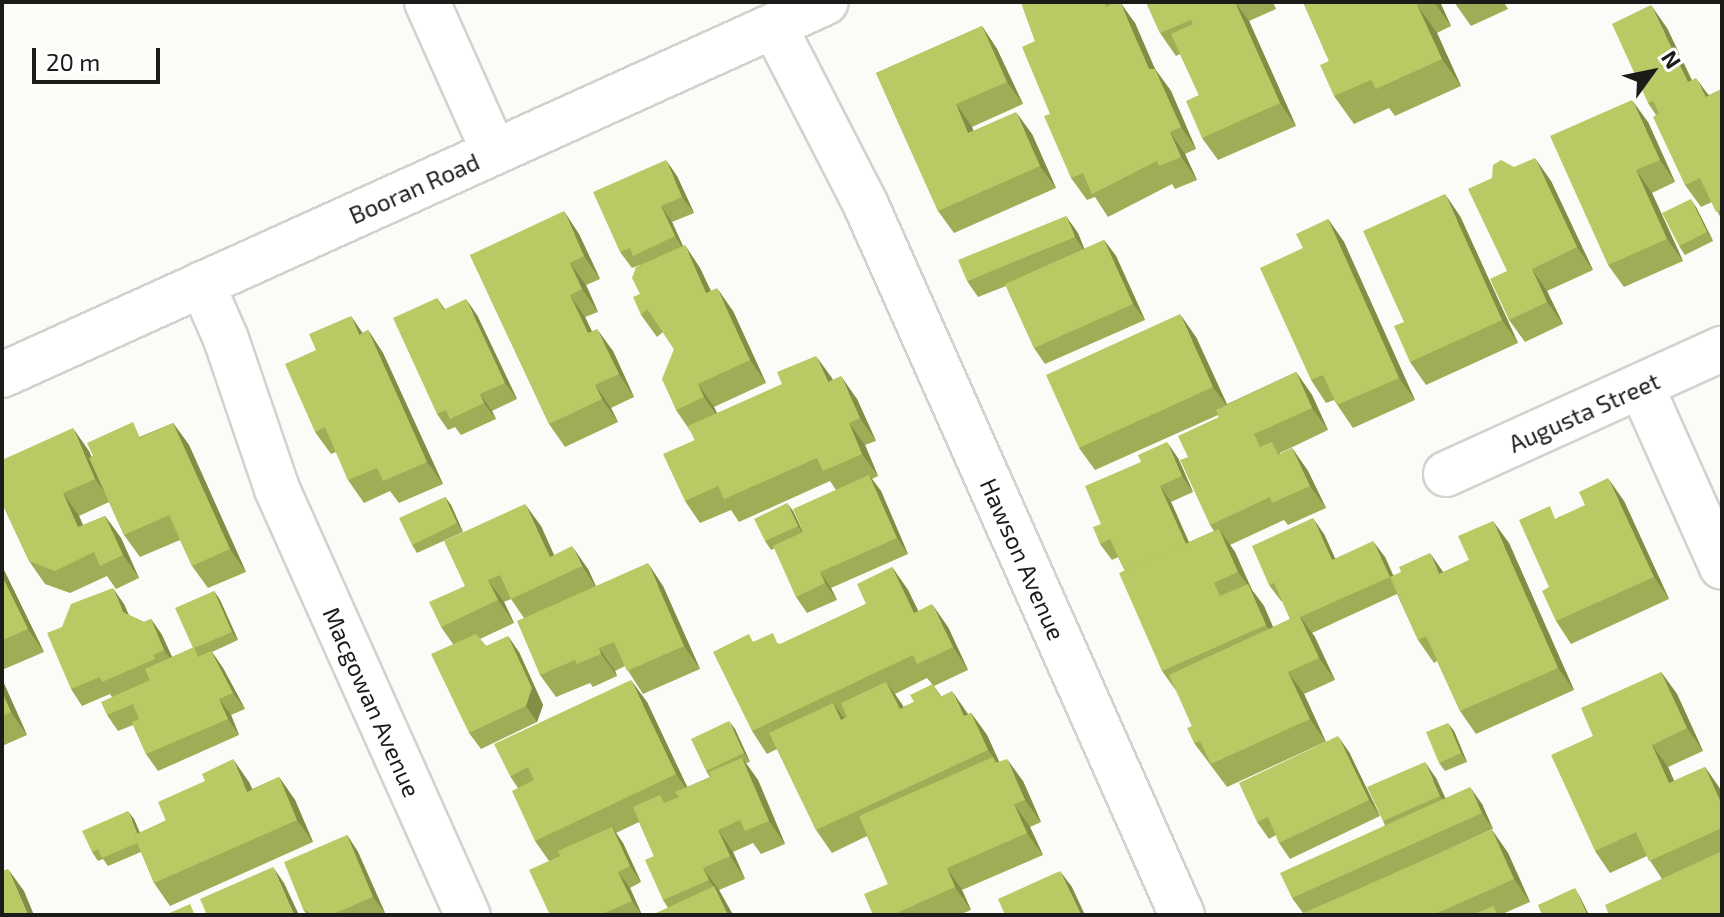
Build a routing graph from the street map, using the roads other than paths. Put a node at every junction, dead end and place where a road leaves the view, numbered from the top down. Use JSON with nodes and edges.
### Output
{"nodes":[{"id":1,"x":427,"y":2,"type":"edge"},
{"id":2,"x":799,"y":14,"type":"edge"},
{"id":3,"x":494,"y":152,"type":"junction"},
{"id":4,"x":189,"y":290,"type":"junction"},
{"id":5,"x":1722,"y":349,"type":"edge"},
{"id":6,"x":2,"y":375,"type":"edge"},
{"id":7,"x":1641,"y":386,"type":"junction"},
{"id":8,"x":1446,"y":474,"type":"dead end"},
{"id":9,"x":1722,"y":567,"type":"edge"},
{"id":10,"x":468,"y":915,"type":"edge"},
{"id":11,"x":1182,"y":915,"type":"edge"}],
"edges":[{"from":1,"to":3,"type":"street"},
{"from":2,"to":3,"type":"street","name":"Booran Road"},
{"from":2,"to":11,"type":"street","name":"Hawson Avenue"},
{"from":3,"to":4,"type":"street","name":"Booran Road"},
{"from":4,"to":6,"type":"street","name":"Booran Road"},
{"from":4,"to":10,"type":"street","name":"Macgowan Avenue"},
{"from":5,"to":7,"type":"street","name":"Augusta Street"},
{"from":7,"to":8,"type":"street","name":"Augusta Street"},
{"from":7,"to":9,"type":"street"}]}
